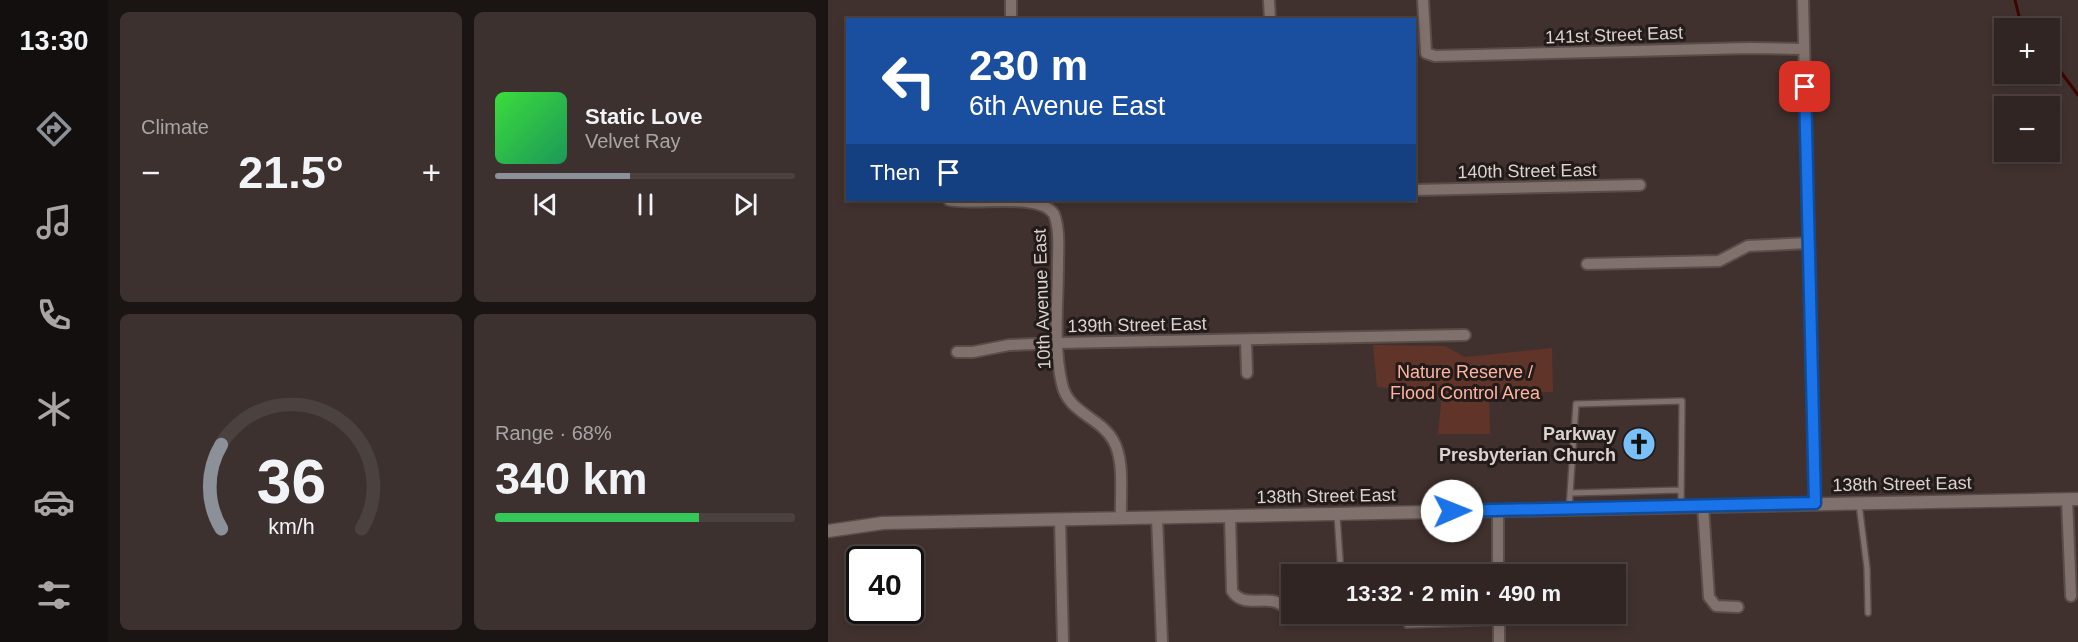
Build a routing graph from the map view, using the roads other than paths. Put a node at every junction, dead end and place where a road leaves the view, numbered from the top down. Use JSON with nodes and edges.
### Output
{"nodes":[{"id":1,"x":1011,"y":0,"type":"edge"},
{"id":2,"x":1269,"y":0,"type":"edge"},
{"id":3,"x":1423,"y":0,"type":"edge"},
{"id":4,"x":1803,"y":0,"type":"edge"},
{"id":5,"x":1011,"y":18,"type":"edge"},
{"id":6,"x":1270,"y":18,"type":"edge"},
{"id":7,"x":1804,"y":49,"type":"junction"},
{"id":8,"x":1640,"y":185,"type":"dead end"},
{"id":9,"x":1416,"y":190,"type":"edge"},
{"id":10,"x":956,"y":201,"type":"edge"},
{"id":11,"x":1025,"y":201,"type":"edge"},
{"id":12,"x":1025,"y":201,"type":"edge"},
{"id":13,"x":1808,"y":243,"type":"junction"},
{"id":14,"x":1587,"y":264,"type":"dead end"},
{"id":15,"x":1465,"y":335,"type":"dead end"},
{"id":16,"x":1246,"y":340,"type":"junction"},
{"id":17,"x":1058,"y":343,"type":"junction"},
{"id":18,"x":957,"y":352,"type":"dead end"},
{"id":19,"x":1247,"y":373,"type":"dead end"},
{"id":20,"x":1681,"y":490,"type":"junction"},
{"id":21,"x":1570,"y":492,"type":"junction"},
{"id":22,"x":2073,"y":499,"type":"edge"},
{"id":23,"x":1815,"y":503,"type":"junction"},
{"id":24,"x":1859,"y":503,"type":"junction"},
{"id":25,"x":1681,"y":506,"type":"junction"},
{"id":26,"x":1703,"y":506,"type":"junction"},
{"id":27,"x":1569,"y":508,"type":"junction"},
{"id":28,"x":1497,"y":510,"type":"junction"},
{"id":29,"x":1337,"y":513,"type":"junction"},
{"id":30,"x":1230,"y":516,"type":"junction"},
{"id":31,"x":1121,"y":517,"type":"junction"},
{"id":32,"x":1157,"y":517,"type":"junction"},
{"id":33,"x":1060,"y":520,"type":"junction"},
{"id":34,"x":828,"y":531,"type":"edge"},
{"id":35,"x":1340,"y":564,"type":"edge"},
{"id":36,"x":1498,"y":564,"type":"edge"},
{"id":37,"x":2071,"y":596,"type":"dead end"},
{"id":38,"x":1281,"y":605,"type":"edge"},
{"id":39,"x":1738,"y":607,"type":"dead end"},
{"id":40,"x":1868,"y":613,"type":"dead end"},
{"id":41,"x":1420,"y":624,"type":"edge"},
{"id":42,"x":1499,"y":624,"type":"edge"},
{"id":43,"x":1407,"y":625,"type":"dead end"},
{"id":44,"x":1063,"y":642,"type":"edge"},
{"id":45,"x":1162,"y":642,"type":"edge"},
{"id":46,"x":1499,"y":642,"type":"edge"}],
"edges":[{"from":1,"to":5,"type":"street"},
{"from":2,"to":6,"type":"street"},
{"from":3,"to":7,"type":"street","name":"141st Street East"},
{"from":4,"to":7,"type":"street"},
{"from":7,"to":13,"type":"street"},
{"from":8,"to":9,"type":"street","name":"140th Street East"},
{"from":10,"to":11,"type":"street","name":"10th Avenue East"},
{"from":12,"to":17,"type":"street","name":"10th Avenue East"},
{"from":13,"to":14,"type":"street"},
{"from":13,"to":23,"type":"street"},
{"from":15,"to":16,"type":"street","name":"139th Street East"},
{"from":16,"to":17,"type":"street","name":"139th Street East"},
{"from":16,"to":19,"type":"street"},
{"from":17,"to":18,"type":"street","name":"139th Street East"},
{"from":17,"to":31,"type":"street","name":"10th Avenue East"},
{"from":20,"to":21,"type":"lane"},
{"from":20,"to":21,"type":"lane"},
{"from":20,"to":25,"type":"lane"},
{"from":21,"to":27,"type":"lane"},
{"from":22,"to":24,"type":"street","name":"138th Street East"},
{"from":22,"to":37,"type":"street"},
{"from":23,"to":24,"type":"street","name":"138th Street East"},
{"from":23,"to":26,"type":"street","name":"138th Street East"},
{"from":24,"to":40,"type":"lane"},
{"from":25,"to":26,"type":"street","name":"138th Street East"},
{"from":25,"to":27,"type":"street","name":"138th Street East"},
{"from":26,"to":39,"type":"street"},
{"from":27,"to":28,"type":"street","name":"138th Street East"},
{"from":28,"to":29,"type":"street","name":"138th Street East"},
{"from":28,"to":36,"type":"street"},
{"from":29,"to":30,"type":"street","name":"138th Street East"},
{"from":29,"to":35,"type":"lane"},
{"from":30,"to":32,"type":"street","name":"138th Street East"},
{"from":30,"to":38,"type":"street"},
{"from":31,"to":32,"type":"street","name":"138th Street East"},
{"from":31,"to":33,"type":"street","name":"138th Street East"},
{"from":32,"to":45,"type":"street"},
{"from":33,"to":34,"type":"street","name":"138th Street East"},
{"from":33,"to":44,"type":"street"},
{"from":41,"to":43,"type":"lane"},
{"from":42,"to":46,"type":"street"}]}
